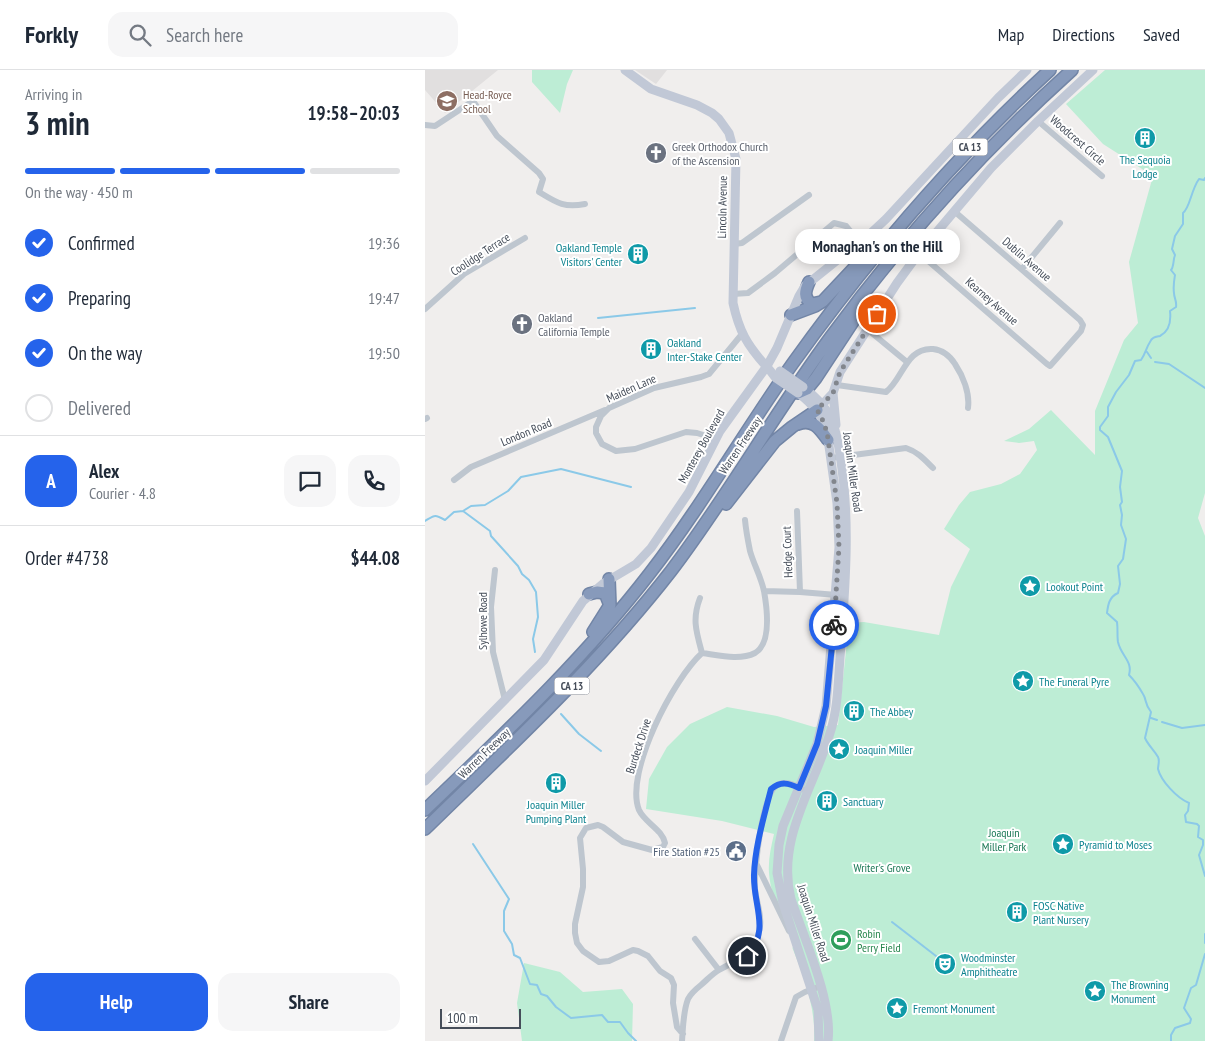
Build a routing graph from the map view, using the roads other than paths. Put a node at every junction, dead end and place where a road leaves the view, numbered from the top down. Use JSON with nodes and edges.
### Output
{"nodes":[{"id":1,"x":625,"y":70,"type":"edge"},
{"id":2,"x":1027,"y":70,"type":"edge"},
{"id":3,"x":1050,"y":70,"type":"edge"},
{"id":4,"x":1072,"y":70,"type":"edge"},
{"id":5,"x":1093,"y":70,"type":"edge"},
{"id":6,"x":1038,"y":121,"type":"junction"},
{"id":7,"x":425,"y":126,"type":"edge"},
{"id":8,"x":1102,"y":176,"type":"dead end"},
{"id":9,"x":809,"y":195,"type":"dead end"},
{"id":10,"x":585,"y":204,"type":"dead end"},
{"id":11,"x":953,"y":211,"type":"junction"},
{"id":12,"x":1060,"y":223,"type":"dead end"},
{"id":13,"x":919,"y":226,"type":"junction"},
{"id":14,"x":896,"y":230,"type":"junction"},
{"id":15,"x":525,"y":238,"type":"dead end"},
{"id":16,"x":860,"y":243,"type":"junction"},
{"id":17,"x":734,"y":244,"type":"junction"},
{"id":18,"x":919,"y":253,"type":"junction"},
{"id":19,"x":1022,"y":269,"type":"junction"},
{"id":20,"x":809,"y":282,"type":"junction"},
{"id":21,"x":733,"y":294,"type":"junction"},
{"id":22,"x":823,"y":301,"type":"junction"},
{"id":23,"x":425,"y":309,"type":"edge"},
{"id":24,"x":791,"y":315,"type":"junction"},
{"id":25,"x":1083,"y":325,"type":"joint"},
{"id":26,"x":867,"y":329,"type":"junction"},
{"id":27,"x":742,"y":334,"type":"junction"},
{"id":28,"x":907,"y":362,"type":"junction"},
{"id":29,"x":767,"y":366,"type":"junction"},
{"id":30,"x":835,"y":389,"type":"junction"},
{"id":31,"x":803,"y":390,"type":"junction"},
{"id":32,"x":819,"y":407,"type":"junction"},
{"id":33,"x":609,"y":408,"type":"junction"},
{"id":34,"x":968,"y":408,"type":"dead end"},
{"id":35,"x":792,"y":427,"type":"junction"},
{"id":36,"x":716,"y":439,"type":"junction"},
{"id":37,"x":833,"y":440,"type":"junction"},
{"id":38,"x":840,"y":456,"type":"junction"},
{"id":39,"x":831,"y":458,"type":"junction"},
{"id":40,"x":933,"y":468,"type":"dead end"},
{"id":41,"x":454,"y":480,"type":"dead end"},
{"id":42,"x":797,"y":511,"type":"dead end"},
{"id":43,"x":745,"y":520,"type":"dead end"},
{"id":44,"x":702,"y":528,"type":"junction"},
{"id":45,"x":495,"y":570,"type":"dead end"},
{"id":46,"x":609,"y":579,"type":"junction"},
{"id":47,"x":764,"y":591,"type":"junction"},
{"id":48,"x":799,"y":592,"type":"junction"},
{"id":49,"x":589,"y":594,"type":"junction"},
{"id":50,"x":840,"y":596,"type":"junction"},
{"id":51,"x":700,"y":598,"type":"dead end"},
{"id":52,"x":610,"y":605,"type":"junction"},
{"id":53,"x":701,"y":653,"type":"junction"},
{"id":54,"x":505,"y":700,"type":"junction"},
{"id":55,"x":525,"y":714,"type":"junction"},
{"id":56,"x":425,"y":781,"type":"edge"},
{"id":57,"x":804,"y":790,"type":"junction"},
{"id":58,"x":425,"y":810,"type":"edge"},
{"id":59,"x":425,"y":829,"type":"edge"},
{"id":60,"x":756,"y":862,"type":"junction"},
{"id":61,"x":695,"y":939,"type":"dead end"},
{"id":62,"x":800,"y":955,"type":"junction"},
{"id":63,"x":719,"y":970,"type":"junction"},
{"id":64,"x":816,"y":988,"type":"junction"},
{"id":65,"x":683,"y":1038,"type":"edge"},
{"id":66,"x":781,"y":1041,"type":"edge"},
{"id":67,"x":819,"y":1041,"type":"edge"},
{"id":68,"x":828,"y":1041,"type":"edge"}],
"edges":[{"from":1,"to":17,"type":"main road","name":"Lincoln Avenue"},
{"from":2,"to":16,"type":"main road","name":"Monterey Boulevard"},
{"from":3,"to":14,"type":"highway","name":"Warren Freeway","number":"CA 13"},
{"from":4,"to":13,"type":"highway","name":"Warren Freeway","number":"CA 13"},
{"from":5,"to":6,"type":"main road"},
{"from":6,"to":8,"type":"street","name":"Woodcrest Circle"},
{"from":6,"to":11,"type":"main road"},
{"from":7,"to":10,"type":"street"},
{"from":9,"to":17,"type":"street"},
{"from":11,"to":18,"type":"main road"},
{"from":11,"to":19,"type":"street","name":"Dublin Avenue"},
{"from":12,"to":19,"type":"street"},
{"from":13,"to":31,"type":"highway"},
{"from":13,"to":44,"type":"highway","name":"Warren Freeway","number":"CA 13"},
{"from":14,"to":22,"type":"highway"},
{"from":14,"to":55,"type":"highway","name":"Warren Freeway","number":"CA 13"},
{"from":15,"to":23,"type":"street","name":"Coolidge Terrace"},
{"from":16,"to":20,"type":"main road","name":"Monterey Boulevard"},
{"from":16,"to":21,"type":"street"},
{"from":17,"to":21,"type":"main road","name":"Lincoln Avenue"},
{"from":18,"to":25,"type":"street","name":"Kearney Avenue"},
{"from":18,"to":26,"type":"main road"},
{"from":19,"to":25,"type":"street","name":"Dublin Avenue"},
{"from":20,"to":22,"type":"highway"},
{"from":20,"to":24,"type":"main road","name":"Monterey Boulevard"},
{"from":21,"to":27,"type":"main road","name":"Lincoln Avenue"},
{"from":22,"to":24,"type":"highway"},
{"from":24,"to":29,"type":"main road","name":"Monterey Boulevard"},
{"from":26,"to":28,"type":"street"},
{"from":26,"to":30,"type":"main road"},
{"from":27,"to":29,"type":"main road","name":"Lincoln Avenue"},
{"from":27,"to":33,"type":"street","name":"Maiden Lane"},
{"from":28,"to":30,"type":"street"},
{"from":28,"to":34,"type":"street"},
{"from":29,"to":31,"type":"main road","name":"Lincoln Avenue","bridge":true},
{"from":29,"to":36,"type":"main road","name":"Monterey Boulevard"},
{"from":30,"to":32,"type":"main road"},
{"from":30,"to":37,"type":"main road"},
{"from":31,"to":32,"type":"main road","name":"Lincoln Avenue"},
{"from":32,"to":35,"type":"highway"},
{"from":32,"to":37,"type":"main road","name":"Joaquin Miller Road"},
{"from":33,"to":36,"type":"street","name":"Maiden Lane"},
{"from":33,"to":41,"type":"street","name":"London Road"},
{"from":35,"to":37,"type":"highway"},
{"from":35,"to":44,"type":"highway"},
{"from":36,"to":46,"type":"main road","name":"Monterey Boulevard"},
{"from":37,"to":38,"type":"main road","name":"Joaquin Miller Road"},
{"from":37,"to":39,"type":"main road","name":"Joaquin Miller Road"},
{"from":38,"to":39,"type":"street"},
{"from":38,"to":40,"type":"street"},
{"from":38,"to":50,"type":"main road","name":"Joaquin Miller Road"},
{"from":39,"to":50,"type":"main road","name":"Joaquin Miller Road"},
{"from":42,"to":48,"type":"street","name":"Hedge Court"},
{"from":43,"to":47,"type":"street"},
{"from":44,"to":59,"type":"highway","name":"Warren Freeway","number":"CA 13"},
{"from":45,"to":54,"type":"street","name":"Sylhowe Road"},
{"from":46,"to":49,"type":"main road","name":"Monterey Boulevard"},
{"from":46,"to":52,"type":"highway"},
{"from":47,"to":48,"type":"street"},
{"from":47,"to":53,"type":"street"},
{"from":48,"to":50,"type":"street"},
{"from":49,"to":52,"type":"highway"},
{"from":49,"to":54,"type":"main road","name":"Monterey Boulevard"},
{"from":50,"to":57,"type":"main road","name":"Joaquin Miller Road"},
{"from":51,"to":53,"type":"street"},
{"from":52,"to":55,"type":"highway"},
{"from":53,"to":65,"type":"street","name":"Burdeck Drive"},
{"from":54,"to":56,"type":"main road","name":"Monterey Boulevard"},
{"from":55,"to":58,"type":"highway","name":"Warren Freeway","number":"CA 13"},
{"from":57,"to":60,"type":"street"},
{"from":57,"to":62,"type":"main road","name":"Joaquin Miller Road"},
{"from":57,"to":64,"type":"main road","name":"Joaquin Miller Road"},
{"from":60,"to":62,"type":"street"},
{"from":60,"to":63,"type":"street"},
{"from":61,"to":63,"type":"street"},
{"from":62,"to":64,"type":"main road","name":"Joaquin Miller Road"},
{"from":63,"to":65,"type":"street"},
{"from":64,"to":66,"type":"street"},
{"from":64,"to":67,"type":"main road","name":"Joaquin Miller Road"},
{"from":64,"to":68,"type":"main road","name":"Joaquin Miller Road"}]}
